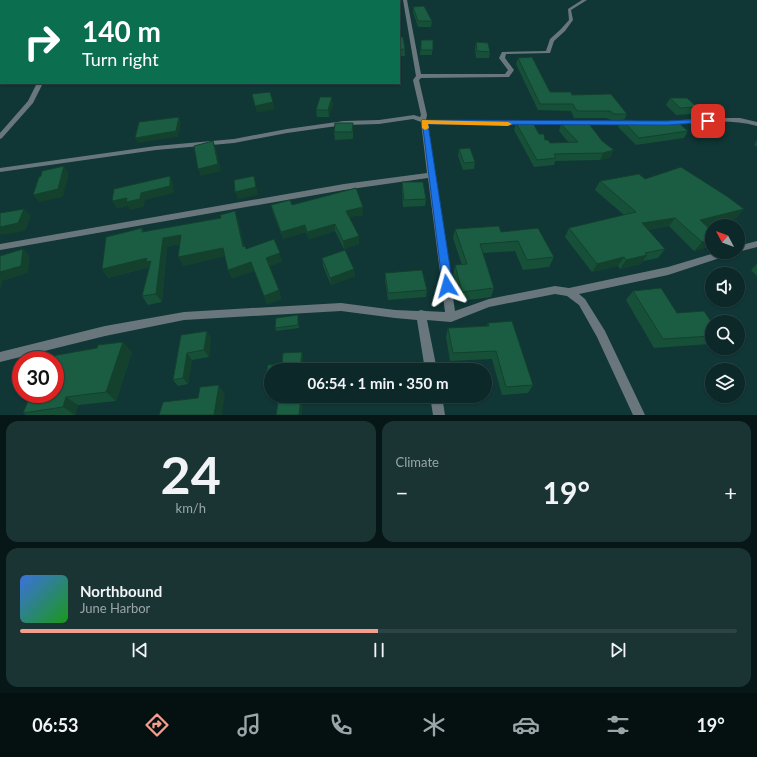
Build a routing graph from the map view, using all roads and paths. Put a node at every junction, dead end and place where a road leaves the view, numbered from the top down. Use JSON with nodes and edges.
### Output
{"nodes":[{"id":1,"x":405,"y":0,"type":"edge"},
{"id":2,"x":585,"y":0,"type":"edge"},
{"id":3,"x":419,"y":76,"type":"junction"},
{"id":4,"x":40,"y":84,"type":"edge"},
{"id":5,"x":423,"y":121,"type":"junction"},
{"id":6,"x":637,"y":123,"type":"edge"},
{"id":7,"x":660,"y":123,"type":"edge"},
{"id":8,"x":757,"y":124,"type":"edge"},
{"id":9,"x":0,"y":137,"type":"edge"},
{"id":10,"x":0,"y":170,"type":"edge"},
{"id":11,"x":432,"y":175,"type":"junction"},
{"id":12,"x":757,"y":244,"type":"edge"},
{"id":13,"x":0,"y":247,"type":"edge"},
{"id":14,"x":745,"y":248,"type":"edge"},
{"id":15,"x":707,"y":259,"type":"edge"},
{"id":16,"x":569,"y":292,"type":"junction"},
{"id":17,"x":422,"y":314,"type":"junction"},
{"id":18,"x":451,"y":317,"type":"junction"},
{"id":19,"x":0,"y":357,"type":"edge"},
{"id":20,"x":430,"y":363,"type":"edge"},
{"id":21,"x":437,"y":403,"type":"edge"},
{"id":22,"x":439,"y":415,"type":"edge"},
{"id":23,"x":639,"y":415,"type":"edge"}],
"edges":[{"from":1,"to":3,"type":"street"},
{"from":2,"to":3,"type":"street"},
{"from":3,"to":5,"type":"street"},
{"from":4,"to":9,"type":"street"},
{"from":5,"to":6,"type":"street"},
{"from":5,"to":10,"type":"street"},
{"from":5,"to":11,"type":"street"},
{"from":7,"to":8,"type":"street"},
{"from":11,"to":13,"type":"street"},
{"from":11,"to":18,"type":"street"},
{"from":12,"to":14,"type":"street"},
{"from":15,"to":16,"type":"street"},
{"from":16,"to":18,"type":"street"},
{"from":16,"to":23,"type":"street"},
{"from":17,"to":18,"type":"street"},
{"from":17,"to":19,"type":"street"},
{"from":17,"to":20,"type":"street"},
{"from":21,"to":22,"type":"street"}]}
